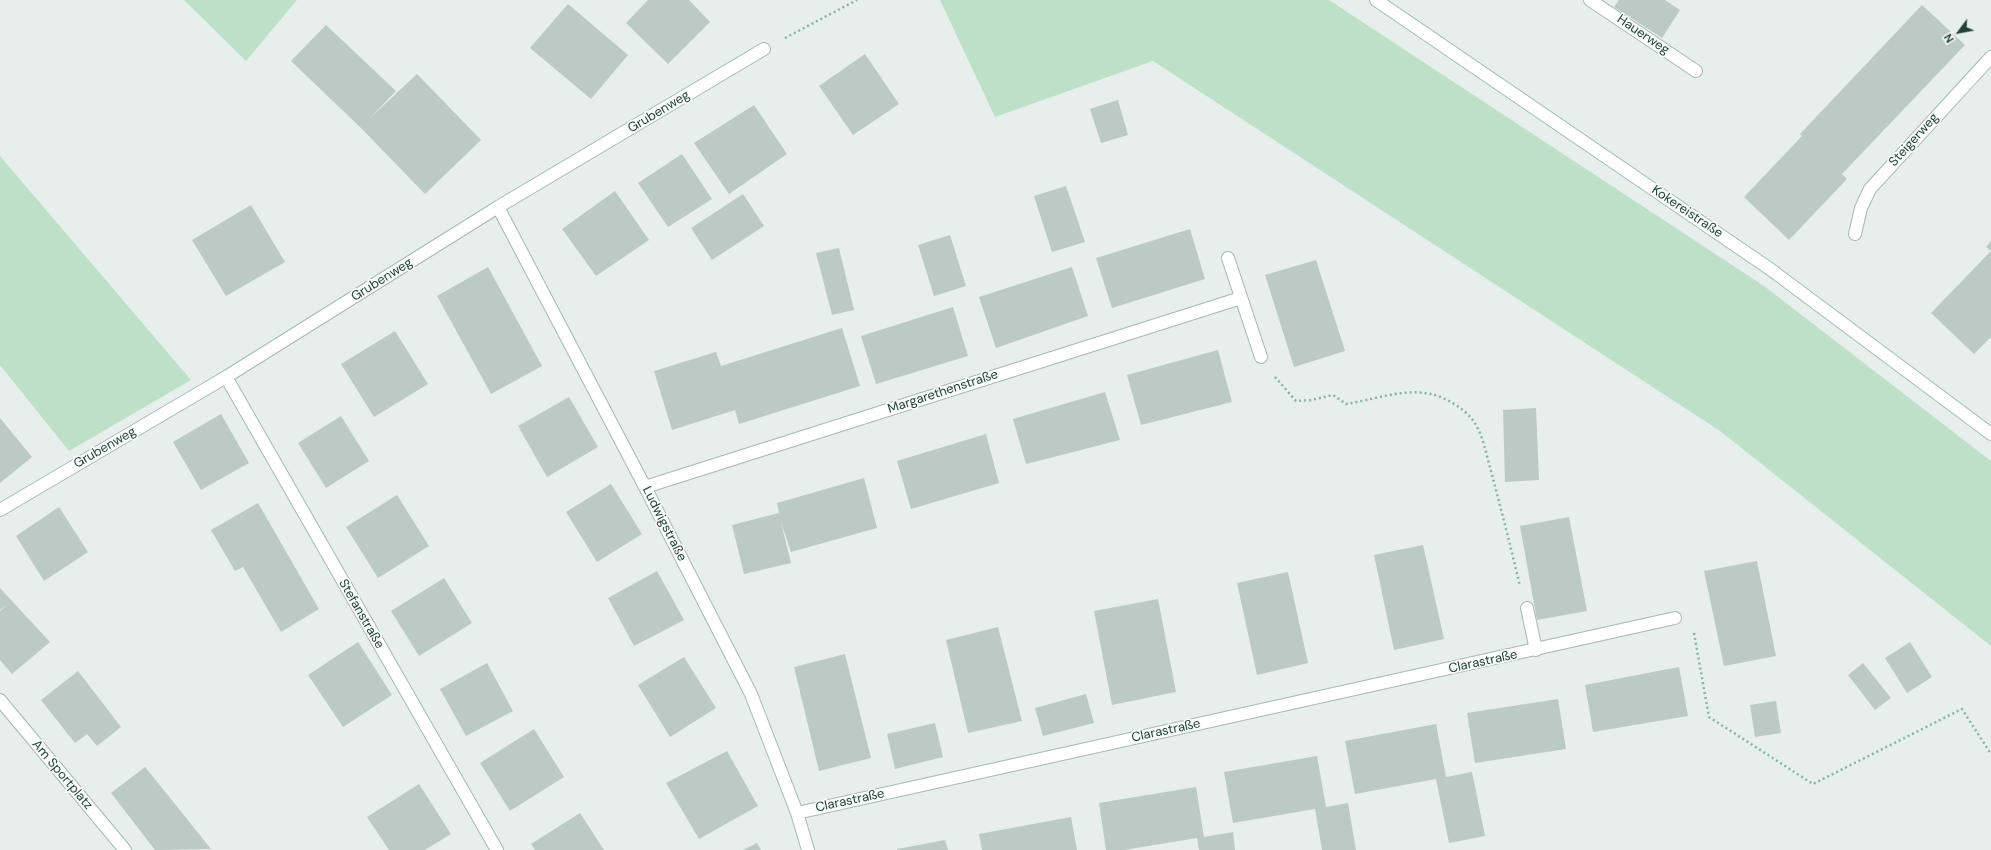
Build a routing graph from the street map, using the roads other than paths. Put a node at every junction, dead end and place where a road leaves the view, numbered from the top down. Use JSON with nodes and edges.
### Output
{"nodes":[{"id":1,"x":1376,"y":0,"type":"edge"},
{"id":2,"x":1590,"y":0,"type":"edge"},
{"id":3,"x":764,"y":49,"type":"road end"},
{"id":4,"x":1991,"y":57,"type":"edge"},
{"id":5,"x":1696,"y":71,"type":"dead end"},
{"id":6,"x":498,"y":207,"type":"junction"},
{"id":7,"x":1855,"y":234,"type":"dead end"},
{"id":8,"x":1228,"y":258,"type":"dead end"},
{"id":9,"x":1241,"y":298,"type":"junction"},
{"id":10,"x":1261,"y":357,"type":"road end"},
{"id":11,"x":226,"y":377,"type":"junction"},
{"id":12,"x":1991,"y":434,"type":"edge"},
{"id":13,"x":645,"y":487,"type":"junction"},
{"id":14,"x":0,"y":510,"type":"edge"},
{"id":15,"x":1527,"y":608,"type":"road end"},
{"id":16,"x":1675,"y":618,"type":"road end"},
{"id":17,"x":1536,"y":650,"type":"junction"},
{"id":18,"x":0,"y":700,"type":"edge"},
{"id":19,"x":797,"y":813,"type":"junction"},
{"id":20,"x":125,"y":850,"type":"edge"},
{"id":21,"x":497,"y":850,"type":"edge"},
{"id":22,"x":808,"y":850,"type":"edge"}],
"edges":[{"from":1,"to":12,"type":"street","name":"Kokereistraße"},
{"from":2,"to":5,"type":"street","name":"Hauerweg"},
{"from":3,"to":6,"type":"street","name":"Grubenweg"},
{"from":4,"to":7,"type":"street","name":"Steigerweg"},
{"from":6,"to":11,"type":"street","name":"Grubenweg"},
{"from":6,"to":13,"type":"street","name":"Ludwigstraße"},
{"from":8,"to":9,"type":"street"},
{"from":9,"to":10,"type":"street"},
{"from":9,"to":13,"type":"street","name":"Margarethenstraße"},
{"from":11,"to":14,"type":"street","name":"Grubenweg"},
{"from":11,"to":21,"type":"street","name":"Stefanstraße"},
{"from":13,"to":19,"type":"street","name":"Ludwigstraße"},
{"from":15,"to":17,"type":"street","name":"Clarastraße"},
{"from":16,"to":17,"type":"street","name":"Clarastraße"},
{"from":17,"to":19,"type":"street","name":"Clarastraße"},
{"from":18,"to":20,"type":"street","name":"Am Sportplatz"},
{"from":19,"to":22,"type":"street","name":"Ludwigstraße"}]}
